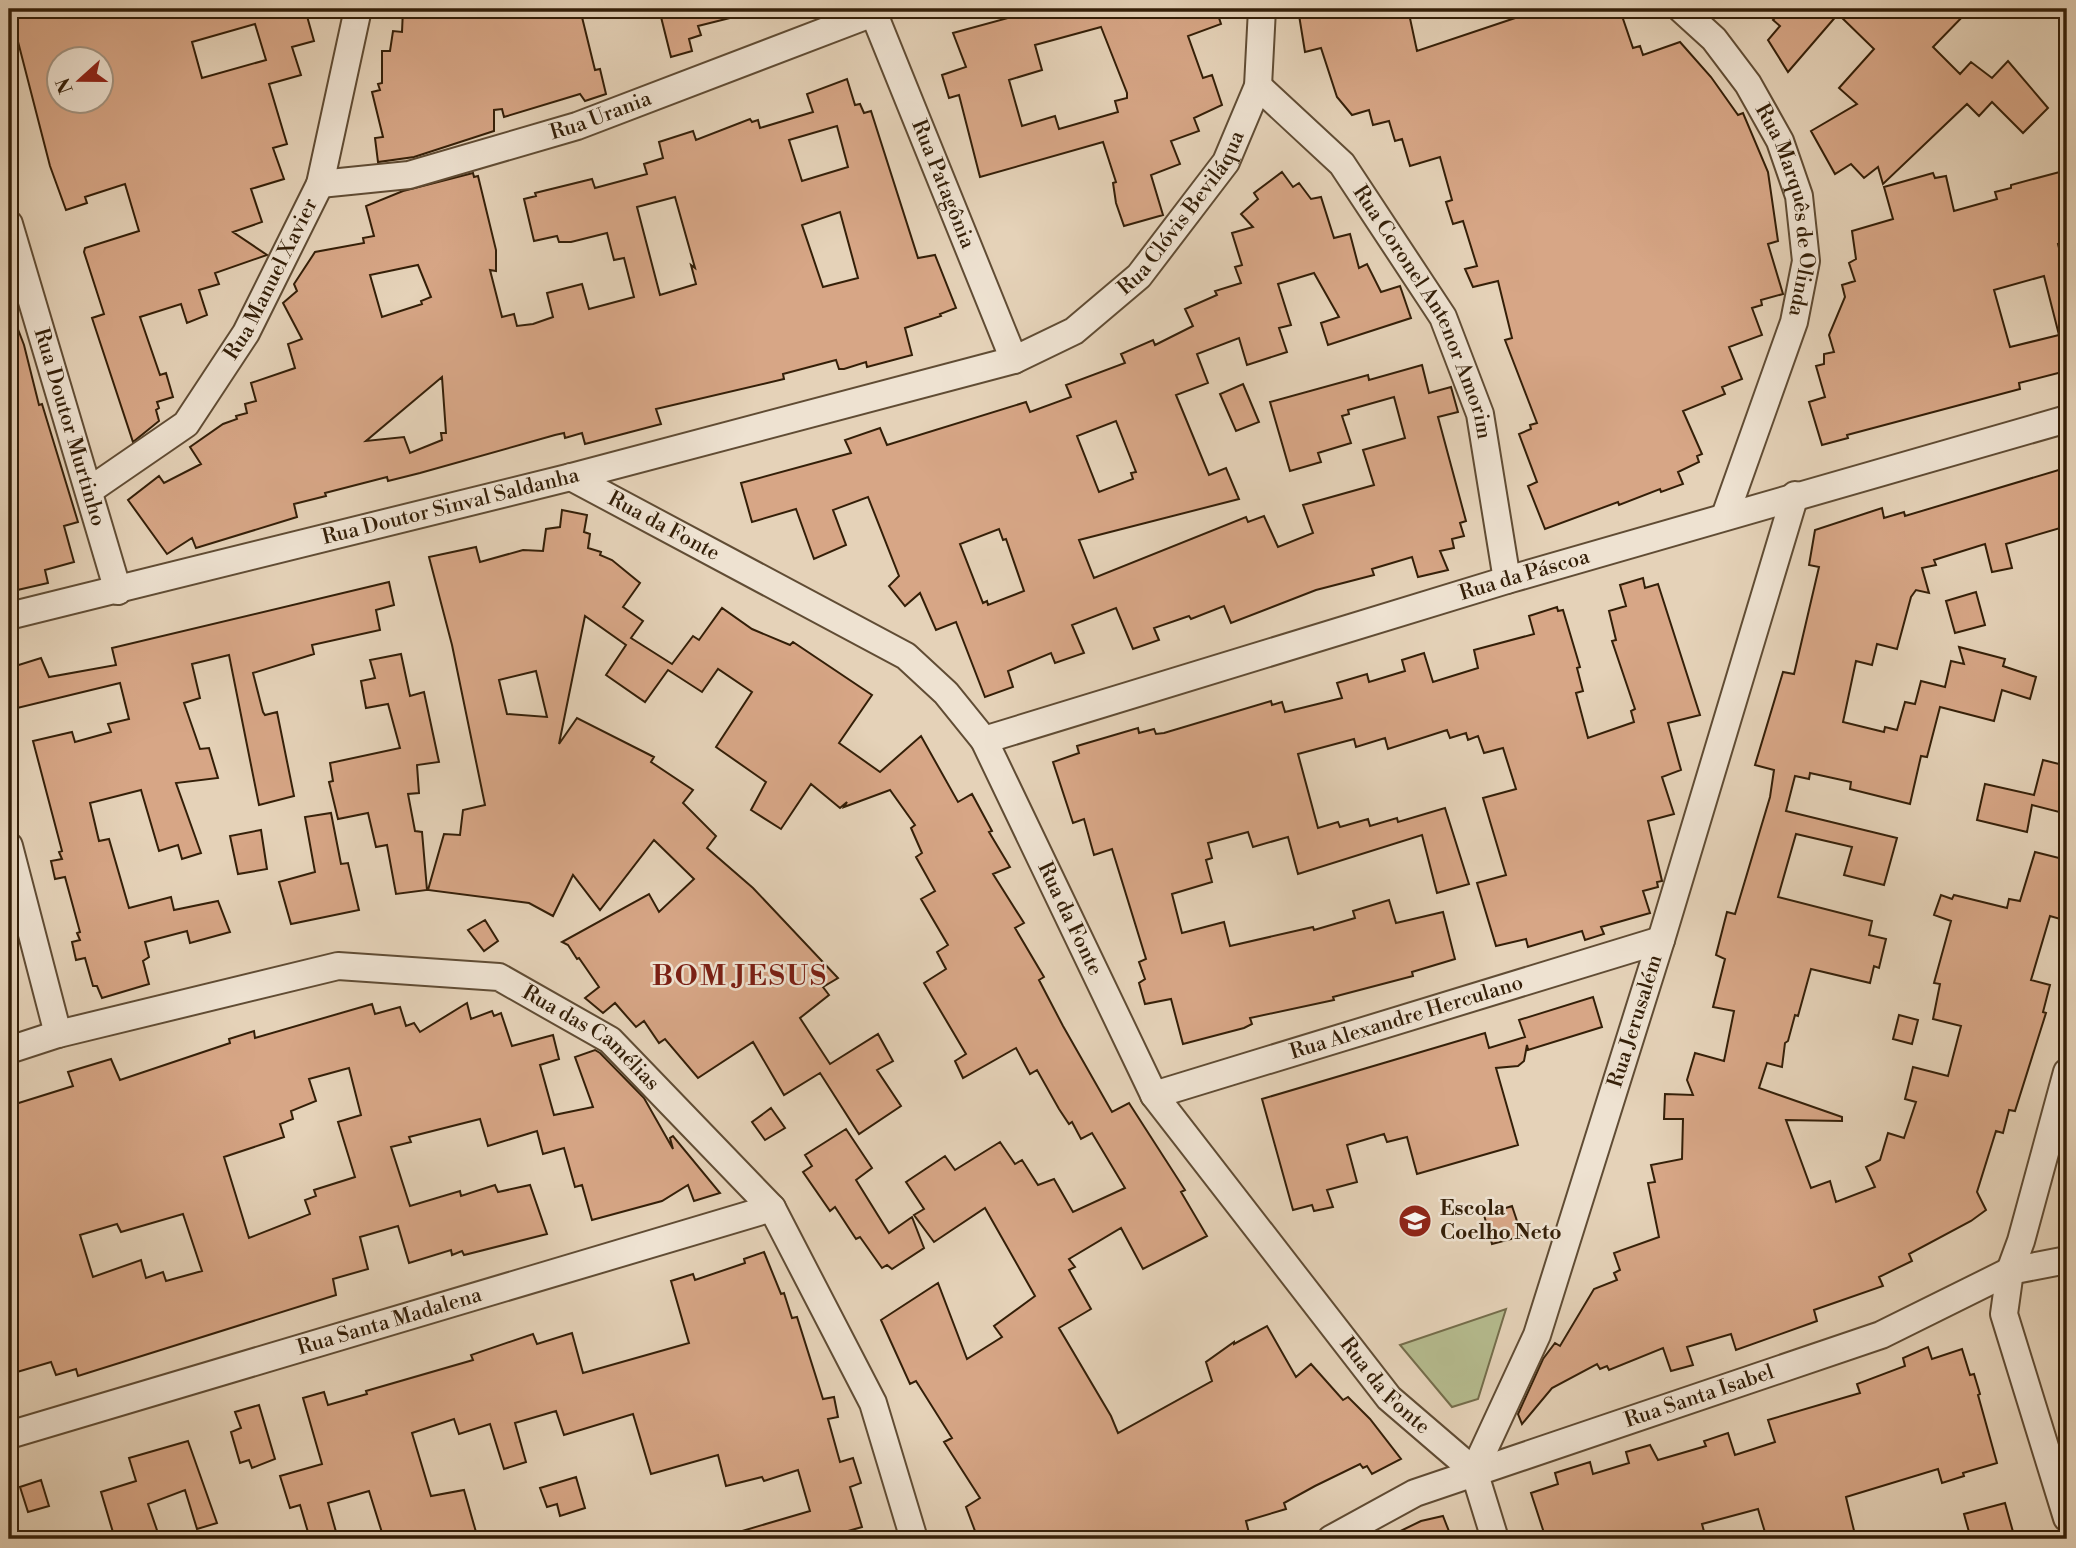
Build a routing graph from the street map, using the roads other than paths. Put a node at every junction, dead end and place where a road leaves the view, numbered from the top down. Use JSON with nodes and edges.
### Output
{"nodes":[{"id":1,"x":358,"y":9,"type":"edge"},
{"id":2,"x":1262,"y":9,"type":"edge"},
{"id":3,"x":1681,"y":9,"type":"edge"},
{"id":4,"x":873,"y":11,"type":"edge"},
{"id":5,"x":1258,"y":86,"type":"junction"},
{"id":6,"x":320,"y":184,"type":"junction"},
{"id":7,"x":11,"y":238,"type":"edge"},
{"id":8,"x":1014,"y":360,"type":"junction"},
{"id":9,"x":2067,"y":419,"type":"edge"},
{"id":10,"x":571,"y":477,"type":"junction"},
{"id":11,"x":90,"y":490,"type":"junction"},
{"id":12,"x":1795,"y":495,"type":"junction"},
{"id":13,"x":1725,"y":516,"type":"junction"},
{"id":14,"x":1507,"y":580,"type":"junction"},
{"id":15,"x":118,"y":590,"type":"junction"},
{"id":16,"x":9,"y":616,"type":"edge"},
{"id":17,"x":984,"y":740,"type":"junction"},
{"id":18,"x":9,"y":846,"type":"edge"},
{"id":19,"x":1661,"y":940,"type":"junction"},
{"id":20,"x":58,"y":1034,"type":"junction"},
{"id":21,"x":9,"y":1050,"type":"edge"},
{"id":22,"x":2067,"y":1072,"type":"edge"},
{"id":23,"x":1154,"y":1095,"type":"junction"},
{"id":24,"x":772,"y":1208,"type":"junction"},
{"id":25,"x":2067,"y":1260,"type":"edge"},
{"id":26,"x":2010,"y":1272,"type":"junction"},
{"id":27,"x":9,"y":1434,"type":"edge"},
{"id":28,"x":1474,"y":1471,"type":"junction"},
{"id":29,"x":2067,"y":1518,"type":"edge"},
{"id":30,"x":915,"y":1539,"type":"edge"},
{"id":31,"x":1331,"y":1539,"type":"edge"},
{"id":32,"x":1495,"y":1539,"type":"edge"}],
"edges":[{"from":1,"to":6,"type":"street","name":"Rua Manuel Xavier"},
{"from":2,"to":5,"type":"street","name":"Rua Clóvis Beviláqua"},
{"from":3,"to":13,"type":"street","name":"Rua Marquês de Olinda"},
{"from":4,"to":6,"type":"street","name":"Rua Urania"},
{"from":4,"to":8,"type":"street","name":"Rua Patagônia"},
{"from":5,"to":8,"type":"street","name":"Rua Clóvis Beviláqua"},
{"from":5,"to":14,"type":"street","name":"Rua Coronel Antenor Amorim"},
{"from":6,"to":11,"type":"street","name":"Rua Manuel Xavier"},
{"from":7,"to":11,"type":"street","name":"Rua Doutor Murtinho"},
{"from":8,"to":10,"type":"street","name":"Rua Doutor Sinval Saldanha"},
{"from":9,"to":12,"type":"street","name":"Rua da Páscoa"},
{"from":10,"to":15,"type":"street","name":"Rua Doutor Sinval Saldanha"},
{"from":10,"to":17,"type":"street","name":"Rua da Fonte"},
{"from":11,"to":15,"type":"street","name":"Rua Doutor Murtinho"},
{"from":12,"to":13,"type":"street","name":"Rua da Páscoa"},
{"from":12,"to":19,"type":"street","name":"Rua Jerusalém"},
{"from":13,"to":14,"type":"street","name":"Rua da Páscoa"},
{"from":14,"to":17,"type":"street","name":"Rua da Páscoa"},
{"from":15,"to":16,"type":"street","name":"Rua Doutor Sinval Saldanha"},
{"from":17,"to":23,"type":"street","name":"Rua da Fonte"},
{"from":18,"to":20,"type":"street"},
{"from":19,"to":23,"type":"street","name":"Rua Alexandre Herculano"},
{"from":19,"to":28,"type":"street","name":"Rua Jerusalém"},
{"from":20,"to":21,"type":"street","name":"Rua das Camélias"},
{"from":20,"to":24,"type":"street","name":"Rua das Camélias"},
{"from":22,"to":26,"type":"street"},
{"from":23,"to":28,"type":"street","name":"Rua da Fonte"},
{"from":24,"to":27,"type":"street","name":"Rua Santa Madalena"},
{"from":24,"to":30,"type":"street","name":"Rua das Camélias"},
{"from":25,"to":26,"type":"street","name":"Rua Santa Isabel"},
{"from":26,"to":28,"type":"street","name":"Rua Santa Isabel"},
{"from":26,"to":29,"type":"street"},
{"from":28,"to":31,"type":"street","name":"Rua Santa Isabel"},
{"from":28,"to":32,"type":"street"}]}
